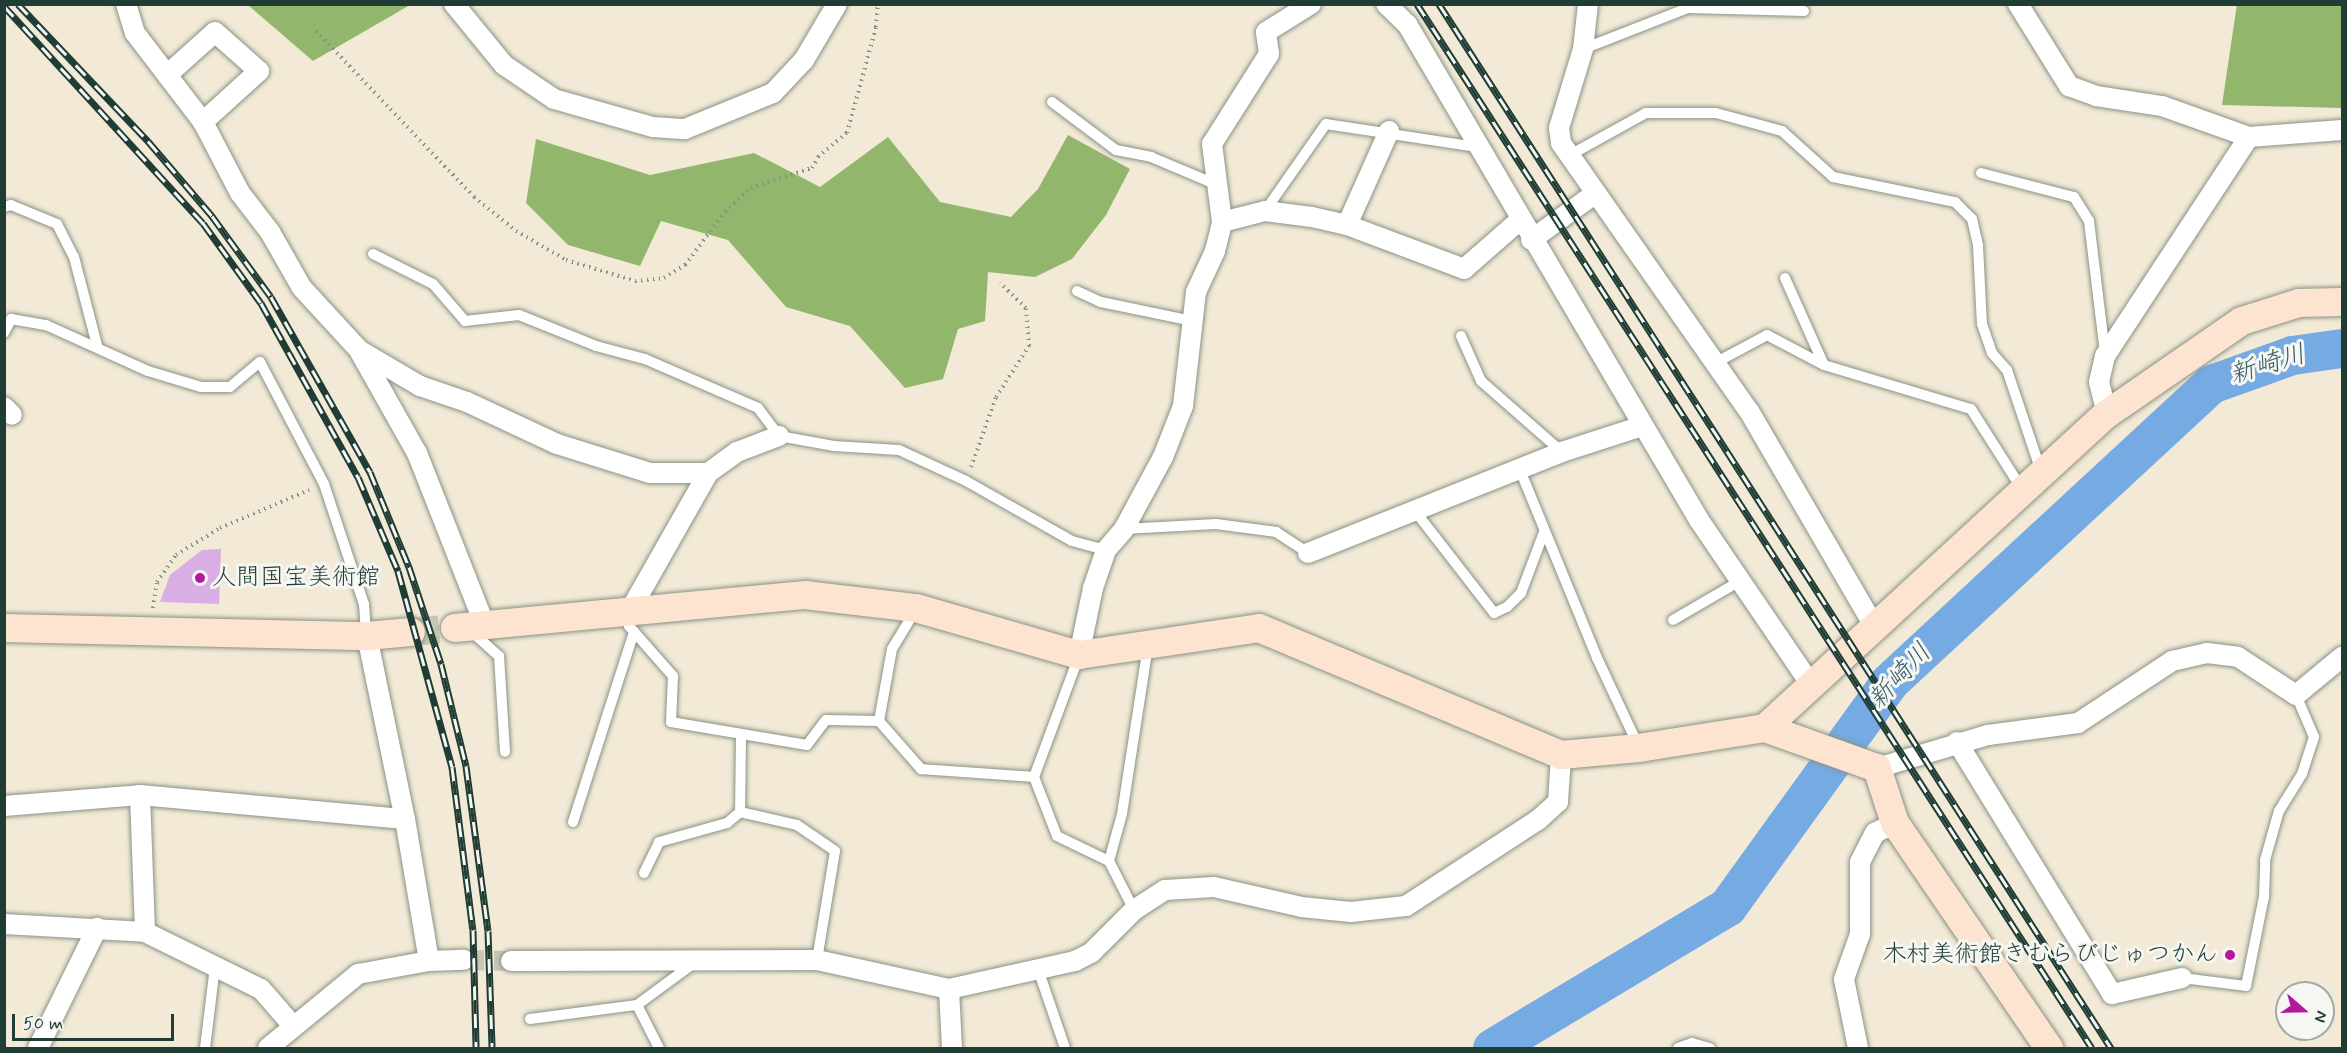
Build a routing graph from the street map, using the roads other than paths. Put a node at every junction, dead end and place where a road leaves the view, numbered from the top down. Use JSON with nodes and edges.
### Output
{"nodes":[{"id":1,"x":126,"y":4,"type":"edge"},
{"id":2,"x":454,"y":4,"type":"edge"},
{"id":3,"x":837,"y":4,"type":"edge"},
{"id":4,"x":1311,"y":4,"type":"edge"},
{"id":5,"x":1386,"y":4,"type":"edge"},
{"id":6,"x":1588,"y":4,"type":"edge"},
{"id":7,"x":2018,"y":4,"type":"edge"},
{"id":8,"x":1804,"y":11,"type":"dead end"},
{"id":9,"x":1583,"y":49,"type":"junction"},
{"id":10,"x":167,"y":75,"type":"junction"},
{"id":11,"x":1052,"y":102,"type":"dead end"},
{"id":12,"x":203,"y":122,"type":"junction"},
{"id":13,"x":2343,"y":130,"type":"edge"},
{"id":14,"x":1389,"y":131,"type":"junction"},
{"id":15,"x":2249,"y":137,"type":"junction"},
{"id":16,"x":1477,"y":147,"type":"junction"},
{"id":17,"x":1570,"y":155,"type":"junction"},
{"id":18,"x":1981,"y":173,"type":"dead end"},
{"id":19,"x":1220,"y":186,"type":"junction"},
{"id":20,"x":1596,"y":193,"type":"junction"},
{"id":21,"x":4,"y":207,"type":"edge"},
{"id":22,"x":1264,"y":211,"type":"junction"},
{"id":23,"x":1520,"y":220,"type":"junction"},
{"id":24,"x":1222,"y":222,"type":"junction"},
{"id":25,"x":1347,"y":225,"type":"junction"},
{"id":26,"x":1531,"y":240,"type":"junction"},
{"id":27,"x":373,"y":254,"type":"dead end"},
{"id":28,"x":1785,"y":278,"type":"dead end"},
{"id":29,"x":1077,"y":291,"type":"dead end"},
{"id":30,"x":2343,"y":302,"type":"edge"},
{"id":31,"x":1193,"y":321,"type":"junction"},
{"id":32,"x":4,"y":333,"type":"edge"},
{"id":33,"x":1461,"y":336,"type":"dead end"},
{"id":34,"x":97,"y":345,"type":"junction"},
{"id":35,"x":359,"y":350,"type":"junction"},
{"id":36,"x":2105,"y":356,"type":"junction"},
{"id":37,"x":1715,"y":363,"type":"junction"},
{"id":38,"x":1824,"y":365,"type":"junction"},
{"id":39,"x":2107,"y":414,"type":"junction"},
{"id":40,"x":1642,"y":426,"type":"junction"},
{"id":41,"x":779,"y":436,"type":"junction"},
{"id":42,"x":1562,"y":452,"type":"junction"},
{"id":43,"x":1520,"y":470,"type":"junction"},
{"id":44,"x":708,"y":472,"type":"junction"},
{"id":45,"x":2031,"y":481,"type":"junction"},
{"id":46,"x":1415,"y":512,"type":"junction"},
{"id":47,"x":1124,"y":529,"type":"junction"},
{"id":48,"x":1544,"y":532,"type":"junction"},
{"id":49,"x":1106,"y":550,"type":"junction"},
{"id":50,"x":1308,"y":553,"type":"joint"},
{"id":51,"x":1740,"y":581,"type":"junction"},
{"id":52,"x":916,"y":608,"type":"junction"},
{"id":53,"x":1672,"y":620,"type":"dead end"},
{"id":54,"x":631,"y":623,"type":"junction"},
{"id":55,"x":1874,"y":626,"type":"junction"},
{"id":56,"x":5,"y":627,"type":"edge"},
{"id":57,"x":469,"y":627,"type":"junction"},
{"id":58,"x":411,"y":632,"type":"tunnel mouth"},
{"id":59,"x":366,"y":636,"type":"junction"},
{"id":60,"x":1149,"y":644,"type":"junction"},
{"id":61,"x":1079,"y":655,"type":"junction"},
{"id":62,"x":2343,"y":657,"type":"edge"},
{"id":63,"x":1812,"y":686,"type":"junction"},
{"id":64,"x":2296,"y":695,"type":"junction"},
{"id":65,"x":879,"y":721,"type":"junction"},
{"id":66,"x":1765,"y":728,"type":"junction"},
{"id":67,"x":741,"y":735,"type":"junction"},
{"id":68,"x":1957,"y":742,"type":"junction"},
{"id":69,"x":1640,"y":748,"type":"junction"},
{"id":70,"x":505,"y":752,"type":"dead end"},
{"id":71,"x":1561,"y":755,"type":"junction"},
{"id":72,"x":1870,"y":765,"type":"junction"},
{"id":73,"x":1034,"y":777,"type":"junction"},
{"id":74,"x":140,"y":795,"type":"junction"},
{"id":75,"x":4,"y":806,"type":"edge"},
{"id":76,"x":740,"y":813,"type":"junction"},
{"id":77,"x":405,"y":819,"type":"junction"},
{"id":78,"x":573,"y":822,"type":"dead end"},
{"id":79,"x":1895,"y":823,"type":"junction"},
{"id":80,"x":1109,"y":861,"type":"junction"},
{"id":81,"x":644,"y":873,"type":"dead end"},
{"id":82,"x":1134,"y":910,"type":"junction"},
{"id":83,"x":4,"y":924,"type":"edge"},
{"id":84,"x":97,"y":928,"type":"junction"},
{"id":85,"x":145,"y":932,"type":"junction"},
{"id":86,"x":464,"y":960,"type":"tunnel mouth"},
{"id":87,"x":817,"y":960,"type":"junction"},
{"id":88,"x":429,"y":961,"type":"junction"},
{"id":89,"x":511,"y":962,"type":"tunnel mouth"},
{"id":90,"x":694,"y":962,"type":"junction"},
{"id":91,"x":215,"y":967,"type":"junction"},
{"id":92,"x":1038,"y":969,"type":"junction"},
{"id":93,"x":2182,"y":978,"type":"joint"},
{"id":94,"x":949,"y":989,"type":"junction"},
{"id":95,"x":637,"y":1005,"type":"junction"},
{"id":96,"x":530,"y":1019,"type":"dead end"},
{"id":97,"x":293,"y":1026,"type":"junction"},
{"id":98,"x":273,"y":1047,"type":"edge"},
{"id":99,"x":38,"y":1048,"type":"edge"},
{"id":100,"x":205,"y":1048,"type":"edge"},
{"id":101,"x":659,"y":1048,"type":"edge"},
{"id":102,"x":952,"y":1048,"type":"edge"},
{"id":103,"x":1065,"y":1048,"type":"edge"},
{"id":104,"x":1678,"y":1048,"type":"edge"},
{"id":105,"x":1710,"y":1048,"type":"edge"},
{"id":106,"x":1858,"y":1048,"type":"edge"},
{"id":107,"x":2049,"y":1048,"type":"edge"}],
"edges":[{"from":1,"to":10,"type":"street"},
{"from":2,"to":3,"type":"street"},
{"from":4,"to":19,"type":"street"},
{"from":5,"to":16,"type":"street"},
{"from":6,"to":9,"type":"street"},
{"from":7,"to":15,"type":"street"},
{"from":8,"to":9,"type":"lane"},
{"from":9,"to":17,"type":"street"},
{"from":10,"to":12,"type":"street"},
{"from":10,"to":12,"type":"street"},
{"from":11,"to":19,"type":"lane"},
{"from":12,"to":35,"type":"street"},
{"from":13,"to":15,"type":"street"},
{"from":14,"to":16,"type":"lane"},
{"from":14,"to":22,"type":"lane"},
{"from":14,"to":25,"type":"street"},
{"from":15,"to":36,"type":"street"},
{"from":16,"to":23,"type":"street"},
{"from":17,"to":20,"type":"street"},
{"from":17,"to":45,"type":"lane"},
{"from":18,"to":36,"type":"lane"},
{"from":19,"to":24,"type":"street"},
{"from":20,"to":26,"type":"street"},
{"from":20,"to":37,"type":"street"},
{"from":21,"to":34,"type":"lane"},
{"from":22,"to":24,"type":"street"},
{"from":22,"to":25,"type":"street"},
{"from":23,"to":25,"type":"street"},
{"from":23,"to":26,"type":"street"},
{"from":24,"to":31,"type":"street"},
{"from":26,"to":40,"type":"street"},
{"from":27,"to":41,"type":"lane"},
{"from":28,"to":38,"type":"lane"},
{"from":29,"to":31,"type":"lane"},
{"from":30,"to":39,"type":"street"},
{"from":31,"to":47,"type":"street"},
{"from":32,"to":34,"type":"lane"},
{"from":33,"to":42,"type":"lane"},
{"from":34,"to":59,"type":"lane"},
{"from":35,"to":44,"type":"street"},
{"from":35,"to":57,"type":"street"},
{"from":36,"to":39,"type":"street"},
{"from":37,"to":38,"type":"lane"},
{"from":37,"to":55,"type":"street"},
{"from":38,"to":45,"type":"lane"},
{"from":39,"to":45,"type":"street"},
{"from":40,"to":42,"type":"street"},
{"from":40,"to":51,"type":"street"},
{"from":41,"to":44,"type":"street"},
{"from":41,"to":49,"type":"lane"},
{"from":42,"to":43,"type":"street"},
{"from":43,"to":46,"type":"street"},
{"from":43,"to":48,"type":"lane"},
{"from":44,"to":54,"type":"street"},
{"from":45,"to":55,"type":"street"},
{"from":46,"to":48,"type":"lane"},
{"from":46,"to":50,"type":"street"},
{"from":47,"to":49,"type":"street"},
{"from":47,"to":50,"type":"lane"},
{"from":48,"to":69,"type":"lane"},
{"from":49,"to":61,"type":"street"},
{"from":51,"to":53,"type":"lane"},
{"from":51,"to":63,"type":"street"},
{"from":52,"to":54,"type":"street"},
{"from":52,"to":61,"type":"street"},
{"from":52,"to":65,"type":"lane"},
{"from":54,"to":57,"type":"street"},
{"from":54,"to":67,"type":"lane"},
{"from":54,"to":78,"type":"lane"},
{"from":55,"to":63,"type":"street"},
{"from":56,"to":59,"type":"street"},
{"from":57,"to":70,"type":"lane"},
{"from":58,"to":59,"type":"street"},
{"from":59,"to":77,"type":"street"},
{"from":60,"to":61,"type":"street"},
{"from":60,"to":71,"type":"street"},
{"from":60,"to":80,"type":"lane"},
{"from":61,"to":73,"type":"lane"},
{"from":62,"to":64,"type":"street"},
{"from":63,"to":66,"type":"street"},
{"from":64,"to":68,"type":"street"},
{"from":64,"to":93,"type":"lane"},
{"from":65,"to":67,"type":"lane"},
{"from":65,"to":73,"type":"lane"},
{"from":66,"to":69,"type":"street"},
{"from":66,"to":72,"type":"street"},
{"from":67,"to":76,"type":"lane"},
{"from":68,"to":72,"type":"street"},
{"from":68,"to":93,"type":"street"},
{"from":69,"to":71,"type":"street"},
{"from":71,"to":82,"type":"street"},
{"from":72,"to":79,"type":"street"},
{"from":73,"to":80,"type":"lane"},
{"from":74,"to":75,"type":"street"},
{"from":74,"to":77,"type":"street"},
{"from":74,"to":85,"type":"street"},
{"from":76,"to":81,"type":"lane"},
{"from":76,"to":87,"type":"lane"},
{"from":77,"to":88,"type":"street"},
{"from":79,"to":106,"type":"street"},
{"from":79,"to":107,"type":"street"},
{"from":80,"to":82,"type":"lane"},
{"from":82,"to":92,"type":"street"},
{"from":83,"to":84,"type":"street"},
{"from":84,"to":85,"type":"street"},
{"from":84,"to":99,"type":"street"},
{"from":85,"to":91,"type":"street"},
{"from":86,"to":88,"type":"street"},
{"from":87,"to":90,"type":"street"},
{"from":87,"to":94,"type":"street"},
{"from":88,"to":97,"type":"street"},
{"from":89,"to":90,"type":"street"},
{"from":90,"to":95,"type":"lane"},
{"from":91,"to":97,"type":"street"},
{"from":91,"to":100,"type":"lane"},
{"from":92,"to":94,"type":"street"},
{"from":92,"to":103,"type":"lane"},
{"from":94,"to":102,"type":"street"},
{"from":95,"to":96,"type":"lane"},
{"from":95,"to":101,"type":"lane"},
{"from":97,"to":98,"type":"street"},
{"from":104,"to":105,"type":"lane"}]}
